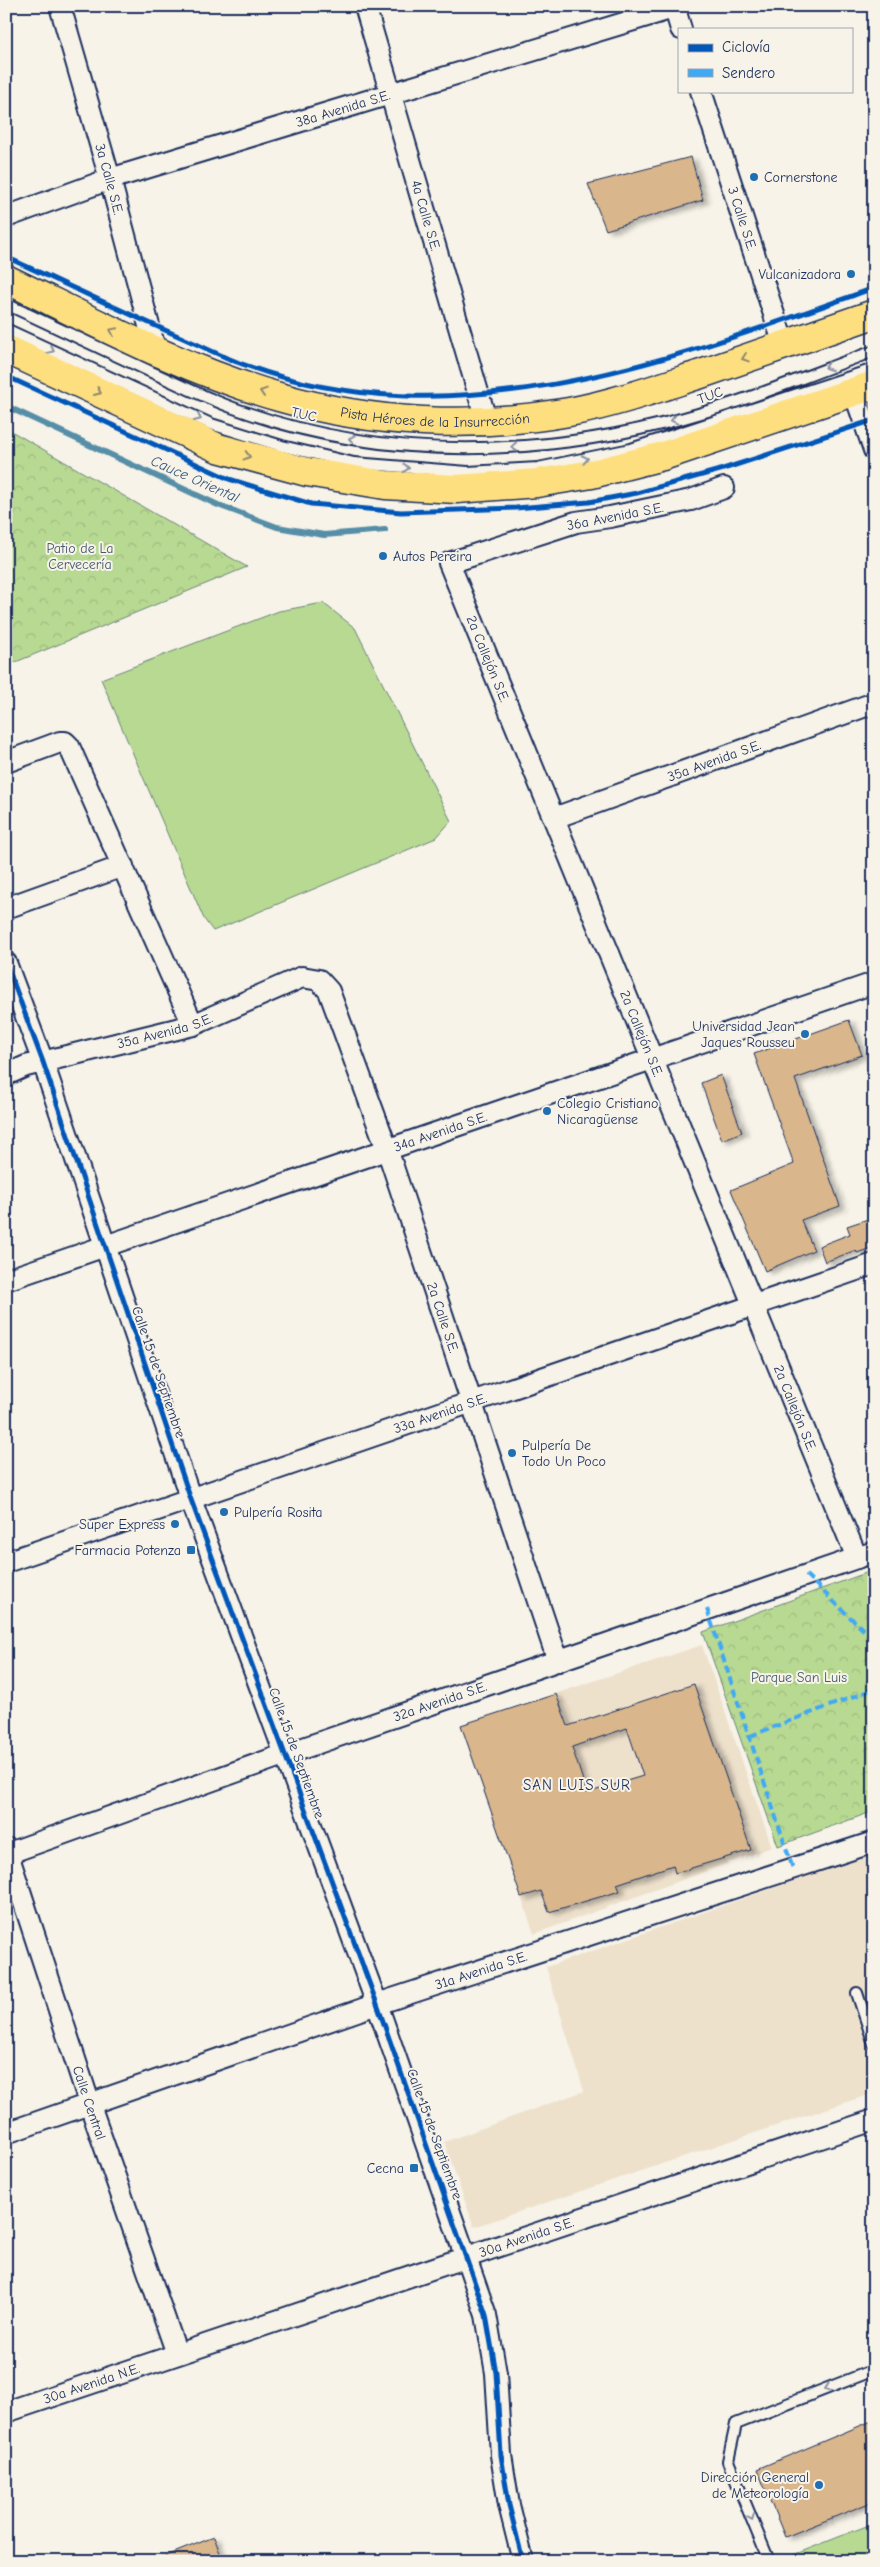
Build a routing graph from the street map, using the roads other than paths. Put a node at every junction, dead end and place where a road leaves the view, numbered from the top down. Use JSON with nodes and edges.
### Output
{"nodes":[{"id":1,"x":60,"y":6,"type":"edge"},
{"id":2,"x":365,"y":6,"type":"edge"},
{"id":3,"x":676,"y":7,"type":"edge"},
{"id":4,"x":681,"y":28,"type":"edge"},
{"id":5,"x":701,"y":92,"type":"edge"},
{"id":6,"x":391,"y":94,"type":"junction"},
{"id":7,"x":110,"y":179,"type":"junction"},
{"id":8,"x":6,"y":216,"type":"edge"},
{"id":9,"x":6,"y":279,"type":"edge"},
{"id":10,"x":6,"y":304,"type":"edge"},
{"id":11,"x":874,"y":314,"type":"edge"},
{"id":12,"x":6,"y":329,"type":"edge"},
{"id":13,"x":784,"y":345,"type":"junction"},
{"id":14,"x":6,"y":349,"type":"edge"},
{"id":15,"x":874,"y":351,"type":"edge"},
{"id":16,"x":156,"y":352,"type":"junction"},
{"id":17,"x":874,"y":368,"type":"edge"},
{"id":18,"x":864,"y":388,"type":"edge"},
{"id":19,"x":487,"y":422,"type":"junction"},
{"id":20,"x":874,"y":450,"type":"edge"},
{"id":21,"x":724,"y":488,"type":"dead end"},
{"id":22,"x":449,"y":563,"type":"joint"},
{"id":23,"x":874,"y":703,"type":"edge"},
{"id":24,"x":6,"y":762,"type":"edge"},
{"id":25,"x":554,"y":818,"type":"junction"},
{"id":26,"x":122,"y":866,"type":"junction"},
{"id":27,"x":6,"y":908,"type":"edge"},
{"id":28,"x":6,"y":963,"type":"edge"},
{"id":29,"x":319,"y":980,"type":"joint"},
{"id":30,"x":874,"y":983,"type":"edge"},
{"id":31,"x":193,"y":1025,"type":"junction"},
{"id":32,"x":652,"y":1059,"type":"junction"},
{"id":33,"x":42,"y":1062,"type":"junction"},
{"id":34,"x":6,"y":1075,"type":"edge"},
{"id":35,"x":387,"y":1150,"type":"junction"},
{"id":36,"x":104,"y":1246,"type":"junction"},
{"id":37,"x":874,"y":1264,"type":"edge"},
{"id":38,"x":6,"y":1280,"type":"edge"},
{"id":39,"x":754,"y":1305,"type":"junction"},
{"id":40,"x":472,"y":1401,"type":"junction"},
{"id":41,"x":190,"y":1497,"type":"junction"},
{"id":42,"x":866,"y":1555,"type":"edge"},
{"id":43,"x":6,"y":1562,"type":"edge"},
{"id":44,"x":558,"y":1660,"type":"junction"},
{"id":45,"x":286,"y":1754,"type":"junction"},
{"id":46,"x":874,"y":1842,"type":"edge"},
{"id":47,"x":7,"y":1851,"type":"edge"},
{"id":48,"x":857,"y":1993,"type":"dead end"},
{"id":49,"x":377,"y":2004,"type":"junction"},
{"id":50,"x":874,"y":2044,"type":"edge"},
{"id":51,"x":90,"y":2105,"type":"junction"},
{"id":52,"x":874,"y":2120,"type":"edge"},
{"id":53,"x":6,"y":2133,"type":"edge"},
{"id":54,"x":466,"y":2257,"type":"junction"},
{"id":55,"x":178,"y":2354,"type":"junction"},
{"id":56,"x":874,"y":2370,"type":"edge"},
{"id":57,"x":6,"y":2412,"type":"edge"},
{"id":58,"x":523,"y":2561,"type":"edge"},
{"id":59,"x":769,"y":2561,"type":"edge"}],
"edges":[{"from":1,"to":7,"type":"street","name":"3a Calle S.E."},
{"from":2,"to":6,"type":"street","name":"4a Calle S.E."},
{"from":3,"to":4,"type":"street"},
{"from":3,"to":6,"type":"street","name":"38a Avenida S.E."},
{"from":5,"to":13,"type":"street","name":"3 Calle S.E."},
{"from":6,"to":7,"type":"street","name":"38a Avenida S.E."},
{"from":6,"to":19,"type":"street","name":"4a Calle S.E."},
{"from":7,"to":8,"type":"street","name":"38a Avenida S.E."},
{"from":7,"to":16,"type":"street","name":"3a Calle S.E."},
{"from":16,"to":9,"type":"main road","name":"Pista Héroes de la Insurrección","one_way":true},
{"from":15,"to":10,"type":"lane","name":"TUC","one_way":true},
{"from":11,"to":13,"type":"main road","name":"Pista Héroes de la Insurrección"},
{"from":12,"to":17,"type":"lane","name":"TUC","one_way":true},
{"from":13,"to":19,"type":"main road","name":"Pista Héroes de la Insurrección","one_way":true},
{"from":14,"to":18,"type":"main road","one_way":true},
{"from":19,"to":16,"type":"main road","name":"Pista Héroes de la Insurrección","one_way":true},
{"from":18,"to":20,"type":"street"},
{"from":21,"to":22,"type":"street","name":"36a Avenida S.E."},
{"from":22,"to":25,"type":"street","name":"2a Callejón S.E."},
{"from":23,"to":25,"type":"street","name":"35a Avenida S.E."},
{"from":24,"to":26,"type":"street"},
{"from":25,"to":32,"type":"street","name":"2a Callejón S.E."},
{"from":26,"to":27,"type":"street"},
{"from":26,"to":31,"type":"street"},
{"from":28,"to":33,"type":"street","name":"Calle 15 de Septiembre"},
{"from":29,"to":31,"type":"street","name":"35a Avenida S.E."},
{"from":29,"to":35,"type":"street","name":"2a Calle S.E."},
{"from":30,"to":32,"type":"street","name":"34a Avenida S.E."},
{"from":31,"to":33,"type":"street","name":"35a Avenida S.E."},
{"from":32,"to":35,"type":"street","name":"34a Avenida S.E."},
{"from":32,"to":39,"type":"street","name":"2a Callejón S.E."},
{"from":33,"to":34,"type":"street","name":"35a Avenida S.E."},
{"from":33,"to":36,"type":"street","name":"Calle 15 de Septiembre"},
{"from":35,"to":36,"type":"street","name":"34a Avenida S.E."},
{"from":35,"to":40,"type":"street","name":"2a Calle S.E."},
{"from":36,"to":38,"type":"street","name":"34a Avenida S.E."},
{"from":36,"to":41,"type":"street","name":"Calle 15 de Septiembre"},
{"from":37,"to":39,"type":"street","name":"33a Avenida S.E."},
{"from":39,"to":40,"type":"street","name":"33a Avenida S.E."},
{"from":39,"to":42,"type":"street","name":"2a Callejón S.E."},
{"from":40,"to":41,"type":"street","name":"33a Avenida S.E."},
{"from":40,"to":44,"type":"street","name":"2a Calle S.E."},
{"from":41,"to":43,"type":"street","name":"33a Avenida S.E."},
{"from":41,"to":45,"type":"street","name":"Calle 15 de Septiembre"},
{"from":42,"to":44,"type":"street","name":"32a Avenida S.E."},
{"from":44,"to":45,"type":"street","name":"32a Avenida S.E."},
{"from":45,"to":47,"type":"street","name":"32a Avenida S.E."},
{"from":45,"to":49,"type":"street","name":"Calle 15 de Septiembre"},
{"from":46,"to":49,"type":"street","name":"31a Avenida S.E."},
{"from":47,"to":51,"type":"street","name":"Calle Central"},
{"from":48,"to":50,"type":"lane"},
{"from":49,"to":51,"type":"street","name":"31a Avenida S.E."},
{"from":49,"to":54,"type":"street","name":"Calle 15 de Septiembre"},
{"from":51,"to":53,"type":"street","name":"31a Avenida S.E."},
{"from":51,"to":55,"type":"street","name":"Calle Central"},
{"from":52,"to":54,"type":"street","name":"30a Avenida S.E."},
{"from":54,"to":55,"type":"street","name":"30a Avenida S.E."},
{"from":54,"to":58,"type":"street","name":"Calle 15 de Septiembre"},
{"from":55,"to":57,"type":"street","name":"30a Avenida N.E."},
{"from":56,"to":59,"type":"lane","one_way":true}]}
